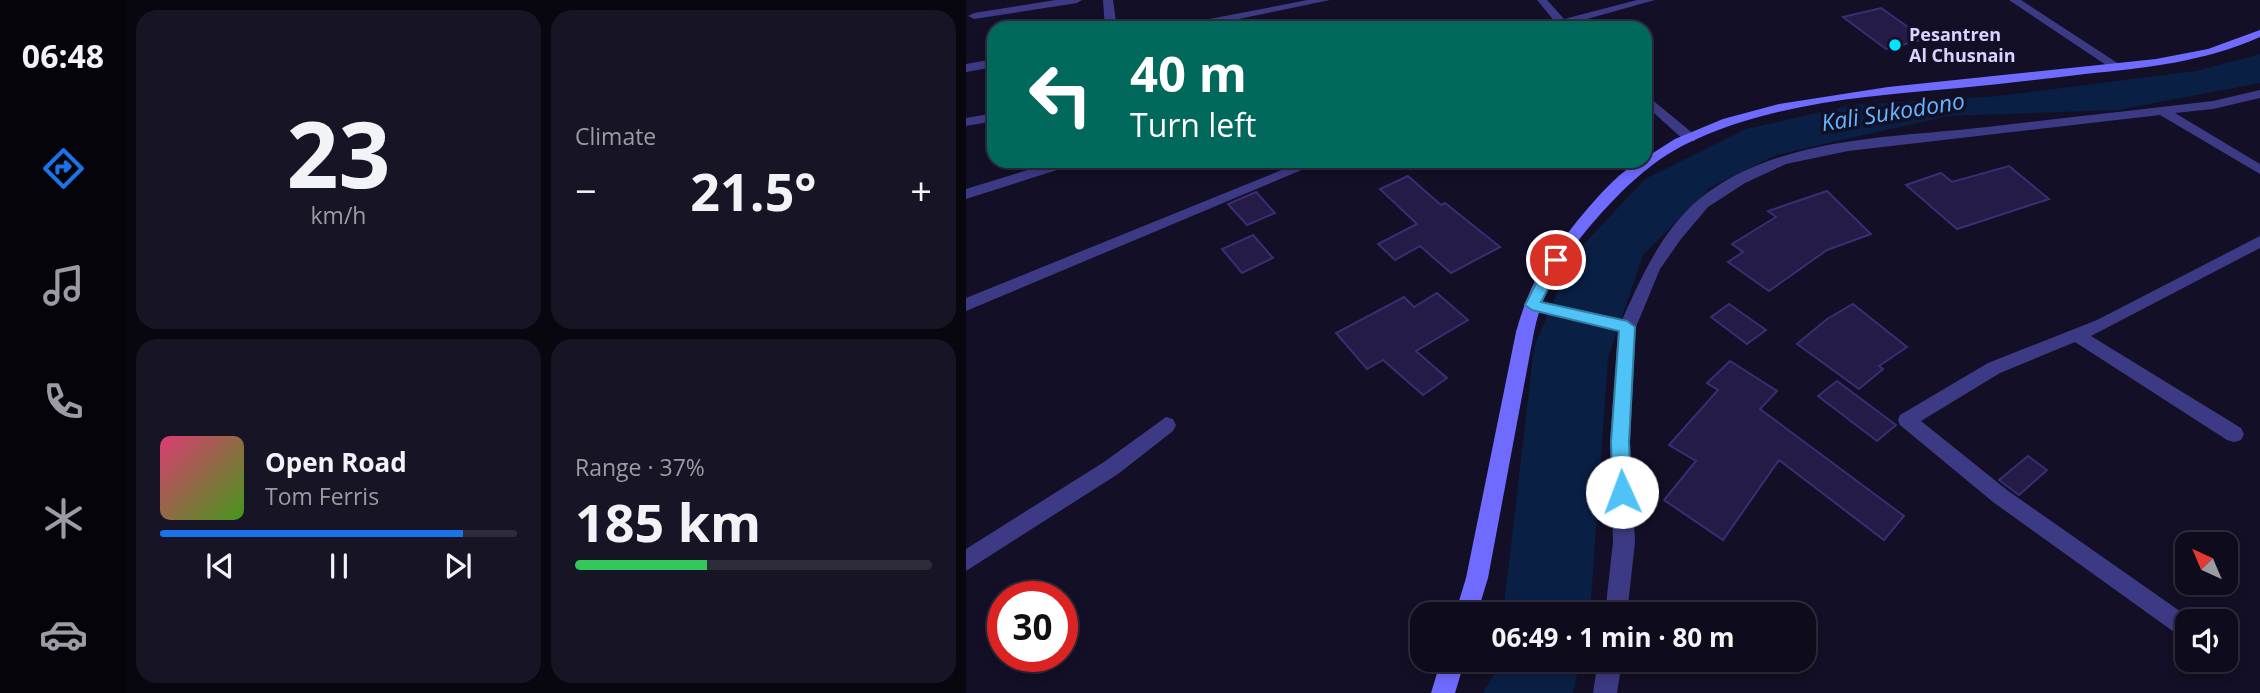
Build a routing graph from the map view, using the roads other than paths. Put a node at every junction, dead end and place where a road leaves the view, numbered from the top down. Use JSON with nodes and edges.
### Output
{"nodes":[{"id":1,"x":1077,"y":0,"type":"edge"},
{"id":2,"x":1108,"y":0,"type":"edge"},
{"id":3,"x":1325,"y":0,"type":"edge"},
{"id":4,"x":1541,"y":0,"type":"edge"},
{"id":5,"x":1650,"y":0,"type":"edge"},
{"id":6,"x":2014,"y":0,"type":"edge"},
{"id":7,"x":974,"y":16,"type":"dead end"},
{"id":8,"x":1110,"y":21,"type":"edge"},
{"id":9,"x":1215,"y":21,"type":"edge"},
{"id":10,"x":1560,"y":21,"type":"edge"},
{"id":11,"x":1581,"y":21,"type":"edge"},
{"id":12,"x":2260,"y":33,"type":"edge"},
{"id":13,"x":987,"y":64,"type":"edge"},
{"id":14,"x":2116,"y":66,"type":"junction"},
{"id":15,"x":966,"y":68,"type":"edge"},
{"id":16,"x":2260,"y":94,"type":"edge"},
{"id":17,"x":1652,"y":104,"type":"edge"},
{"id":18,"x":2162,"y":111,"type":"junction"},
{"id":19,"x":987,"y":118,"type":"edge"},
{"id":20,"x":966,"y":122,"type":"edge"},
{"id":21,"x":1690,"y":138,"type":"junction"},
{"id":22,"x":1652,"y":161,"type":"edge"},
{"id":23,"x":1049,"y":168,"type":"edge"},
{"id":24,"x":1299,"y":168,"type":"edge"},
{"id":25,"x":1640,"y":168,"type":"edge"},
{"id":26,"x":2260,"y":170,"type":"edge"},
{"id":27,"x":966,"y":194,"type":"edge"},
{"id":28,"x":2260,"y":241,"type":"edge"},
{"id":29,"x":966,"y":305,"type":"edge"},
{"id":30,"x":1539,"y":307,"type":"junction"},
{"id":31,"x":1624,"y":326,"type":"junction"},
{"id":32,"x":2075,"y":334,"type":"junction"},
{"id":33,"x":1166,"y":425,"type":"dead end"},
{"id":34,"x":2234,"y":434,"type":"dead end"},
{"id":35,"x":966,"y":561,"type":"edge"},
{"id":36,"x":1470,"y":602,"type":"edge"},
{"id":37,"x":1617,"y":602,"type":"edge"},
{"id":38,"x":2175,"y":622,"type":"edge"},
{"id":39,"x":1449,"y":672,"type":"edge"},
{"id":40,"x":1608,"y":672,"type":"edge"},
{"id":41,"x":1443,"y":693,"type":"edge"},
{"id":42,"x":1605,"y":693,"type":"edge"}],
"edges":[{"from":1,"to":7,"type":"street"},
{"from":2,"to":8,"type":"street"},
{"from":3,"to":9,"type":"street"},
{"from":4,"to":10,"type":"street"},
{"from":5,"to":11,"type":"street"},
{"from":6,"to":14,"type":"street"},
{"from":12,"to":14,"type":"main road"},
{"from":13,"to":15,"type":"street"},
{"from":14,"to":21,"type":"main road"},
{"from":16,"to":18,"type":"street"},
{"from":17,"to":21,"type":"street"},
{"from":18,"to":26,"type":"street"},
{"from":18,"to":31,"type":"street"},
{"from":19,"to":20,"type":"street"},
{"from":21,"to":22,"type":"main road"},
{"from":23,"to":27,"type":"street"},
{"from":24,"to":29,"type":"street"},
{"from":25,"to":30,"type":"main road"},
{"from":28,"to":32,"type":"street"},
{"from":30,"to":31,"type":"street"},
{"from":30,"to":36,"type":"main road"},
{"from":31,"to":37,"type":"street"},
{"from":32,"to":34,"type":"street"},
{"from":32,"to":38,"type":"street"},
{"from":33,"to":35,"type":"street"},
{"from":39,"to":41,"type":"main road"},
{"from":40,"to":42,"type":"street"}]}
